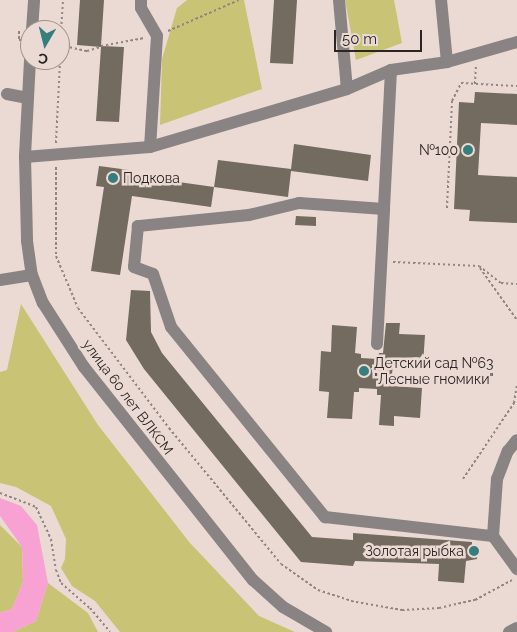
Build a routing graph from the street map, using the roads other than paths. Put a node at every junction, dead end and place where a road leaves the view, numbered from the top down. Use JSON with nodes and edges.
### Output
{"nodes":[{"id":1,"x":34,"y":0,"type":"edge"},
{"id":2,"x":141,"y":0,"type":"edge"},
{"id":3,"x":339,"y":0,"type":"edge"},
{"id":4,"x":441,"y":0,"type":"edge"},
{"id":5,"x":33,"y":20,"type":"edge"},
{"id":6,"x":517,"y":42,"type":"edge"},
{"id":7,"x":447,"y":62,"type":"junction"},
{"id":8,"x":29,"y":70,"type":"edge"},
{"id":9,"x":391,"y":70,"type":"junction"},
{"id":10,"x":347,"y":89,"type":"junction"},
{"id":11,"x":7,"y":94,"type":"dead end"},
{"id":12,"x":28,"y":98,"type":"junction"},
{"id":13,"x":150,"y":147,"type":"junction"},
{"id":14,"x":24,"y":157,"type":"junction"},
{"id":15,"x":384,"y":209,"type":"junction"},
{"id":16,"x":32,"y":275,"type":"junction"},
{"id":17,"x":0,"y":280,"type":"edge"},
{"id":18,"x":377,"y":344,"type":"dead end"},
{"id":19,"x":517,"y":440,"type":"edge"},
{"id":20,"x":493,"y":536,"type":"junction"},
{"id":21,"x":517,"y":569,"type":"edge"},
{"id":22,"x":517,"y":628,"type":"edge"},
{"id":23,"x":326,"y":632,"type":"edge"},
{"id":24,"x":509,"y":632,"type":"edge"}],
"edges":[{"from":1,"to":5,"type":"street"},
{"from":2,"to":13,"type":"street"},
{"from":3,"to":10,"type":"street"},
{"from":4,"to":7,"type":"street"},
{"from":6,"to":7,"type":"street"},
{"from":7,"to":9,"type":"street"},
{"from":8,"to":12,"type":"street","name":"улица 60 лет ВЛКСМ"},
{"from":9,"to":10,"type":"street"},
{"from":9,"to":15,"type":"street"},
{"from":10,"to":13,"type":"street"},
{"from":11,"to":12,"type":"street"},
{"from":12,"to":14,"type":"street","name":"улица 60 лет ВЛКСМ"},
{"from":13,"to":14,"type":"street"},
{"from":14,"to":16,"type":"street","name":"улица 60 лет ВЛКСМ"},
{"from":15,"to":18,"type":"street"},
{"from":15,"to":20,"type":"street"},
{"from":16,"to":17,"type":"street"},
{"from":16,"to":23,"type":"street","name":"улица 60 лет ВЛКСМ"},
{"from":19,"to":20,"type":"street"},
{"from":20,"to":21,"type":"street"},
{"from":22,"to":24,"type":"street"}]}
